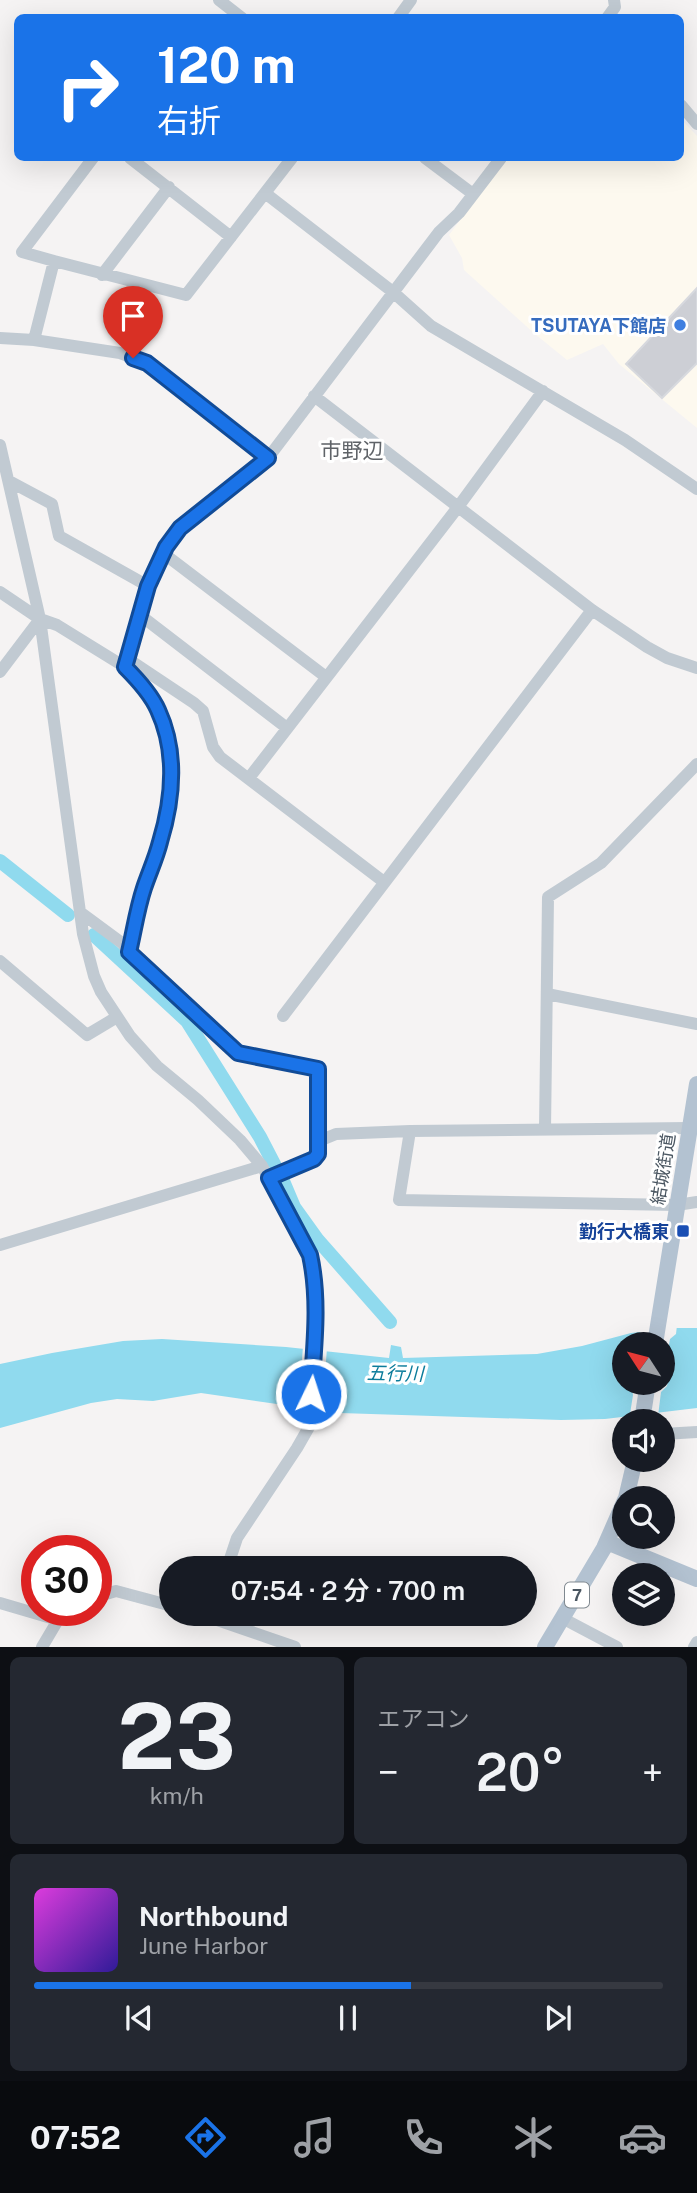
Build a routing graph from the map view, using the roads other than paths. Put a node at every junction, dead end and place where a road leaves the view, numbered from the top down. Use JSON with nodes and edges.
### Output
{"nodes":[{"id":1,"x":219,"y":0,"type":"edge"},
{"id":2,"x":237,"y":14,"type":"edge"},
{"id":3,"x":684,"y":109,"type":"edge"},
{"id":4,"x":697,"y":124,"type":"edge"},
{"id":5,"x":91,"y":161,"type":"edge"},
{"id":6,"x":134,"y":161,"type":"edge"},
{"id":7,"x":290,"y":161,"type":"edge"},
{"id":8,"x":429,"y":161,"type":"edge"},
{"id":9,"x":499,"y":161,"type":"edge"},
{"id":10,"x":169,"y":187,"type":"junction"},
{"id":11,"x":265,"y":193,"type":"junction"},
{"id":12,"x":473,"y":194,"type":"junction"},
{"id":13,"x":231,"y":237,"type":"junction"},
{"id":14,"x":54,"y":261,"type":"junction"},
{"id":15,"x":102,"y":275,"type":"junction"},
{"id":16,"x":393,"y":292,"type":"junction"},
{"id":17,"x":0,"y":338,"type":"edge"},
{"id":18,"x":34,"y":340,"type":"junction"},
{"id":19,"x":543,"y":391,"type":"junction"},
{"id":20,"x":314,"y":396,"type":"junction"},
{"id":21,"x":0,"y":445,"type":"edge"},
{"id":22,"x":268,"y":458,"type":"junction"},
{"id":23,"x":9,"y":481,"type":"junction"},
{"id":24,"x":697,"y":489,"type":"edge"},
{"id":25,"x":458,"y":507,"type":"junction"},
{"id":26,"x":163,"y":553,"type":"junction"},
{"id":27,"x":148,"y":586,"type":"junction"},
{"id":28,"x":0,"y":592,"type":"edge"},
{"id":29,"x":592,"y":610,"type":"junction"},
{"id":30,"x":140,"y":615,"type":"junction"},
{"id":31,"x":40,"y":619,"type":"junction"},
{"id":32,"x":127,"y":663,"type":"junction"},
{"id":33,"x":697,"y":667,"type":"edge"},
{"id":34,"x":0,"y":672,"type":"edge"},
{"id":35,"x":326,"y":677,"type":"junction"},
{"id":36,"x":287,"y":728,"type":"junction"},
{"id":37,"x":697,"y":764,"type":"edge"},
{"id":38,"x":249,"y":779,"type":"junction"},
{"id":39,"x":384,"y":882,"type":"junction"},
{"id":40,"x":80,"y":912,"type":"junction"},
{"id":41,"x":129,"y":952,"type":"junction"},
{"id":42,"x":0,"y":961,"type":"edge"},
{"id":43,"x":547,"y":994,"type":"junction"},
{"id":44,"x":283,"y":1016,"type":"dead end"},
{"id":45,"x":117,"y":1017,"type":"junction"},
{"id":46,"x":697,"y":1024,"type":"edge"},
{"id":47,"x":697,"y":1084,"type":"edge"},
{"id":48,"x":695,"y":1110,"type":"edge"},
{"id":49,"x":689,"y":1128,"type":"junction"},
{"id":50,"x":545,"y":1130,"type":"junction"},
{"id":51,"x":410,"y":1131,"type":"junction"},
{"id":52,"x":319,"y":1141,"type":"junction"},
{"id":53,"x":266,"y":1172,"type":"junction"},
{"id":54,"x":697,"y":1202,"type":"edge"},
{"id":55,"x":677,"y":1205,"type":"junction"},
{"id":56,"x":0,"y":1245,"type":"edge"},
{"id":57,"x":657,"y":1332,"type":"edge"},
{"id":58,"x":697,"y":1432,"type":"edge"},
{"id":59,"x":675,"y":1433,"type":"edge"},
{"id":60,"x":612,"y":1530,"type":"edge"},
{"id":61,"x":607,"y":1542,"type":"junction"},
{"id":62,"x":231,"y":1556,"type":"edge"},
{"id":63,"x":697,"y":1578,"type":"edge"},
{"id":64,"x":112,"y":1592,"type":"edge"},
{"id":65,"x":0,"y":1603,"type":"edge"},
{"id":66,"x":159,"y":1603,"type":"edge"},
{"id":67,"x":21,"y":1609,"type":"edge"},
{"id":68,"x":562,"y":1618,"type":"junction"},
{"id":69,"x":54,"y":1626,"type":"edge"},
{"id":70,"x":239,"y":1626,"type":"edge"},
{"id":71,"x":697,"y":1642,"type":"edge"},
{"id":72,"x":42,"y":1647,"type":"edge"},
{"id":73,"x":295,"y":1647,"type":"edge"},
{"id":74,"x":545,"y":1647,"type":"edge"},
{"id":75,"x":617,"y":1647,"type":"edge"},
{"id":76,"x":694,"y":1647,"type":"edge"}],
"edges":[{"from":1,"to":2,"type":"street"},
{"from":3,"to":4,"type":"street"},
{"from":5,"to":14,"type":"street"},
{"from":6,"to":10,"type":"street"},
{"from":7,"to":11,"type":"street"},
{"from":8,"to":12,"type":"street"},
{"from":9,"to":12,"type":"street"},
{"from":10,"to":13,"type":"street"},
{"from":10,"to":15,"type":"street"},
{"from":11,"to":13,"type":"street"},
{"from":11,"to":16,"type":"street"},
{"from":12,"to":16,"type":"street"},
{"from":13,"to":15,"type":"street"},
{"from":14,"to":15,"type":"street"},
{"from":14,"to":18,"type":"street"},
{"from":16,"to":19,"type":"street"},
{"from":16,"to":20,"type":"street"},
{"from":17,"to":18,"type":"street"},
{"from":18,"to":22,"type":"street"},
{"from":19,"to":24,"type":"street"},
{"from":19,"to":25,"type":"street"},
{"from":20,"to":22,"type":"street"},
{"from":20,"to":25,"type":"street"},
{"from":21,"to":23,"type":"street"},
{"from":22,"to":26,"type":"street"},
{"from":23,"to":27,"type":"street"},
{"from":23,"to":31,"type":"street"},
{"from":25,"to":29,"type":"street"},
{"from":25,"to":35,"type":"street"},
{"from":26,"to":27,"type":"street"},
{"from":26,"to":35,"type":"street"},
{"from":27,"to":30,"type":"street"},
{"from":28,"to":31,"type":"street"},
{"from":29,"to":33,"type":"street"},
{"from":29,"to":39,"type":"street"},
{"from":30,"to":32,"type":"street"},
{"from":30,"to":36,"type":"street"},
{"from":31,"to":32,"type":"street"},
{"from":31,"to":34,"type":"street"},
{"from":31,"to":40,"type":"street"},
{"from":32,"to":38,"type":"street"},
{"from":32,"to":41,"type":"street"},
{"from":35,"to":36,"type":"street"},
{"from":36,"to":38,"type":"street"},
{"from":37,"to":43,"type":"street"},
{"from":38,"to":39,"type":"street"},
{"from":39,"to":44,"type":"street"},
{"from":40,"to":41,"type":"street"},
{"from":40,"to":45,"type":"street"},
{"from":41,"to":52,"type":"street"},
{"from":42,"to":45,"type":"street"},
{"from":43,"to":46,"type":"street"},
{"from":43,"to":50,"type":"street"},
{"from":45,"to":53,"type":"street"},
{"from":47,"to":48,"type":"main road","name":"結城街道"},
{"from":48,"to":49,"type":"main road","name":"結城街道"},
{"from":49,"to":50,"type":"street"},
{"from":49,"to":55,"type":"main road","name":"結城街道"},
{"from":50,"to":51,"type":"street"},
{"from":51,"to":52,"type":"street"},
{"from":51,"to":55,"type":"street"},
{"from":52,"to":53,"type":"street"},
{"from":53,"to":56,"type":"street"},
{"from":53,"to":62,"type":"street"},
{"from":54,"to":55,"type":"street"},
{"from":55,"to":57,"type":"main road","name":"結城街道"},
{"from":58,"to":59,"type":"street"},
{"from":60,"to":61,"type":"main road","number":"7"},
{"from":61,"to":63,"type":"main road"},
{"from":61,"to":68,"type":"main road","number":"7"},
{"from":64,"to":66,"type":"street"},
{"from":65,"to":67,"type":"street"},
{"from":68,"to":74,"type":"main road","number":"7"},
{"from":68,"to":75,"type":"street"},
{"from":69,"to":72,"type":"street"},
{"from":70,"to":73,"type":"street"},
{"from":71,"to":76,"type":"street"}]}
